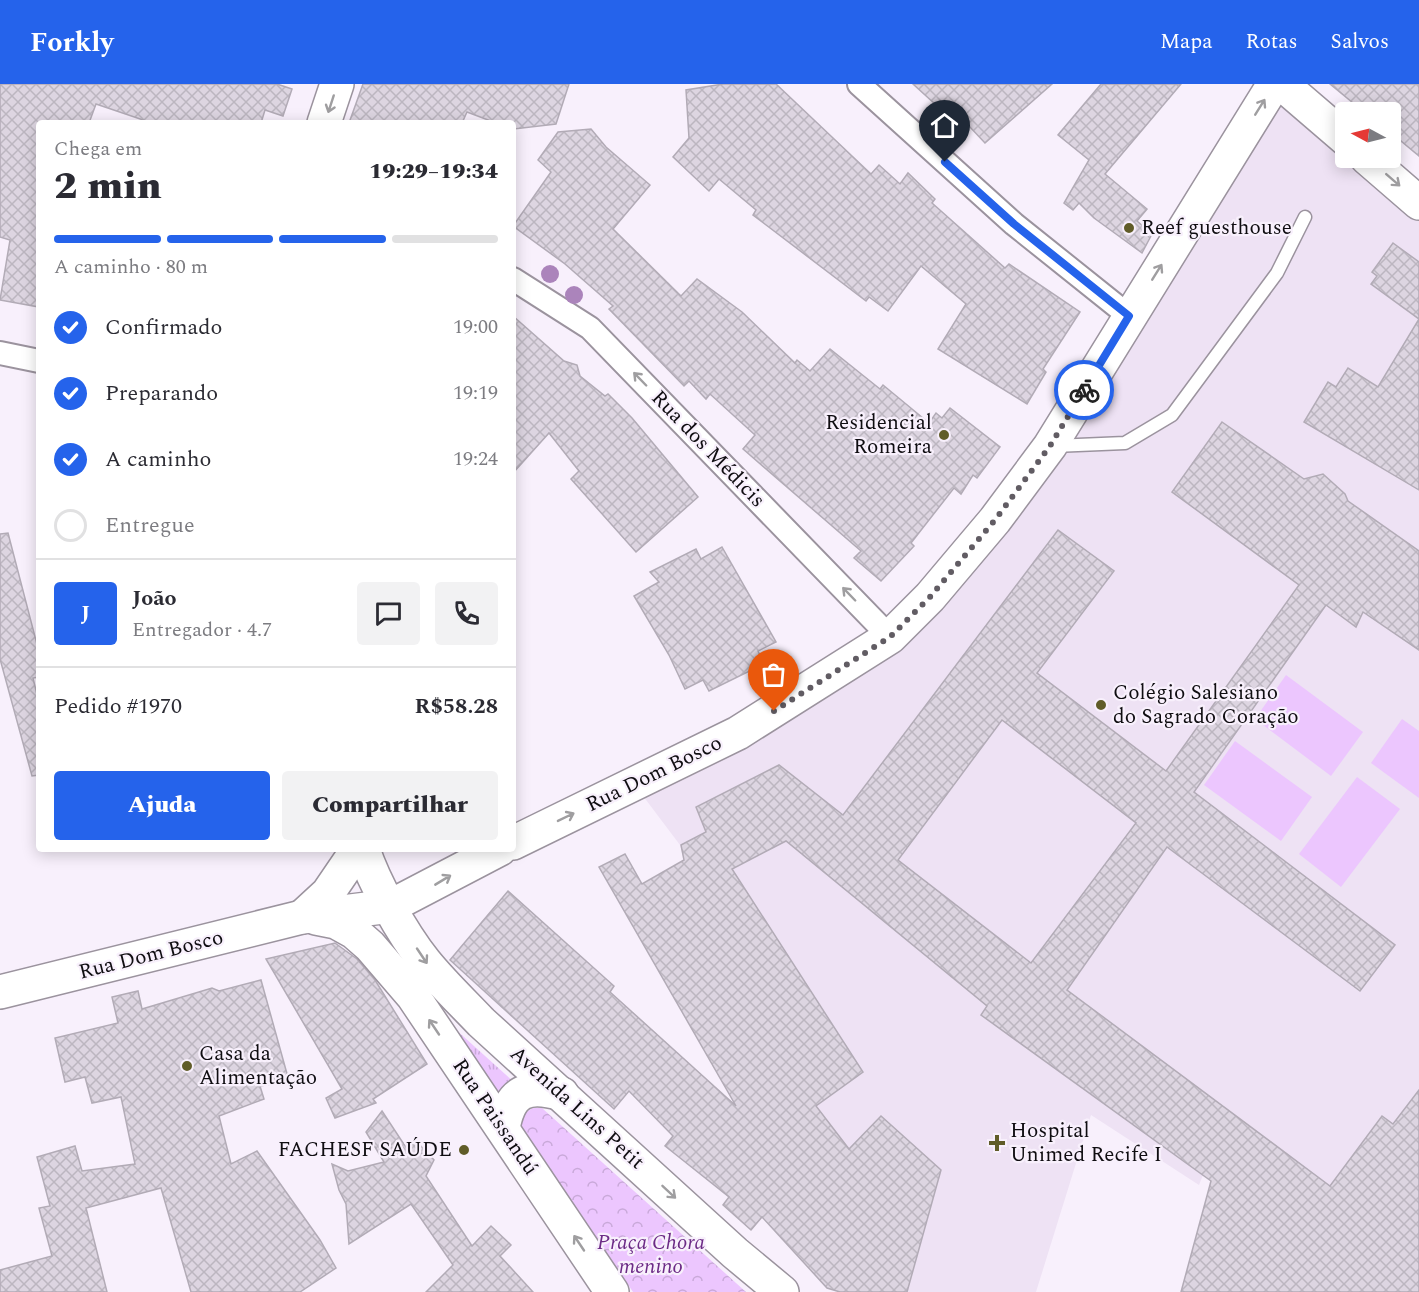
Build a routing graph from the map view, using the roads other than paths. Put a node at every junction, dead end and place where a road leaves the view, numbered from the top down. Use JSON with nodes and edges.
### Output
{"nodes":[{"id":1,"x":337,"y":84,"type":"edge"},
{"id":2,"x":859,"y":84,"type":"edge"},
{"id":3,"x":1274,"y":84,"type":"edge"},
{"id":4,"x":1282,"y":84,"type":"edge"},
{"id":5,"x":325,"y":120,"type":"edge"},
{"id":6,"x":1335,"y":130,"type":"edge"},
{"id":7,"x":1379,"y":168,"type":"edge"},
{"id":8,"x":1419,"y":203,"type":"edge"},
{"id":9,"x":1305,"y":217,"type":"dead end"},
{"id":10,"x":516,"y":281,"type":"edge"},
{"id":11,"x":1129,"y":316,"type":"junction"},
{"id":12,"x":0,"y":352,"type":"edge"},
{"id":13,"x":36,"y":360,"type":"edge"},
{"id":14,"x":1050,"y":446,"type":"junction"},
{"id":15,"x":890,"y":637,"type":"junction"},
{"id":16,"x":516,"y":842,"type":"edge"},
{"id":17,"x":356,"y":852,"type":"edge"},
{"id":18,"x":364,"y":852,"type":"edge"},
{"id":19,"x":494,"y":852,"type":"edge"},
{"id":20,"x":391,"y":906,"type":"junction"},
{"id":21,"x":302,"y":917,"type":"junction"},
{"id":22,"x":370,"y":946,"type":"joint"},
{"id":23,"x":0,"y":992,"type":"edge"},
{"id":24,"x":562,"y":1094,"type":"junction"},
{"id":25,"x":502,"y":1128,"type":"junction"},
{"id":26,"x":612,"y":1292,"type":"edge"},
{"id":27,"x":782,"y":1292,"type":"edge"}],
"edges":[{"from":1,"to":5,"type":"main road","one_way":true},
{"from":2,"to":11,"type":"street"},
{"from":11,"to":3,"type":"main road","name":"Rua Dom Bosco","one_way":true},
{"from":4,"to":6,"type":"main road"},
{"from":7,"to":8,"type":"main road","one_way":true},
{"from":9,"to":14,"type":"lane"},
{"from":15,"to":10,"type":"street","name":"Rua dos Médicis","one_way":true},
{"from":11,"to":14,"type":"main road","name":"Rua Dom Bosco"},
{"from":12,"to":13,"type":"street"},
{"from":14,"to":15,"type":"main road","name":"Rua Dom Bosco"},
{"from":16,"to":15,"type":"main road","name":"Rua Dom Bosco","one_way":true},
{"from":17,"to":21,"type":"main road"},
{"from":18,"to":20,"type":"main road","name":"Avenida Lins Petit"},
{"from":20,"to":19,"type":"main road","name":"Rua Dom Bosco","one_way":true},
{"from":20,"to":21,"type":"main road","name":"Rua Dom Bosco"},
{"from":20,"to":24,"type":"main road","name":"Avenida Lins Petit","one_way":true},
{"from":21,"to":22,"type":"main road","name":"Rua Dom Bosco"},
{"from":21,"to":23,"type":"main road","name":"Rua Dom Bosco"},
{"from":25,"to":22,"type":"main road","name":"Rua Paissandú","one_way":true},
{"from":24,"to":25,"type":"main road"},
{"from":24,"to":27,"type":"main road","name":"Avenida Lins Petit","one_way":true},
{"from":26,"to":25,"type":"main road","name":"Rua Paissandú","one_way":true}]}
